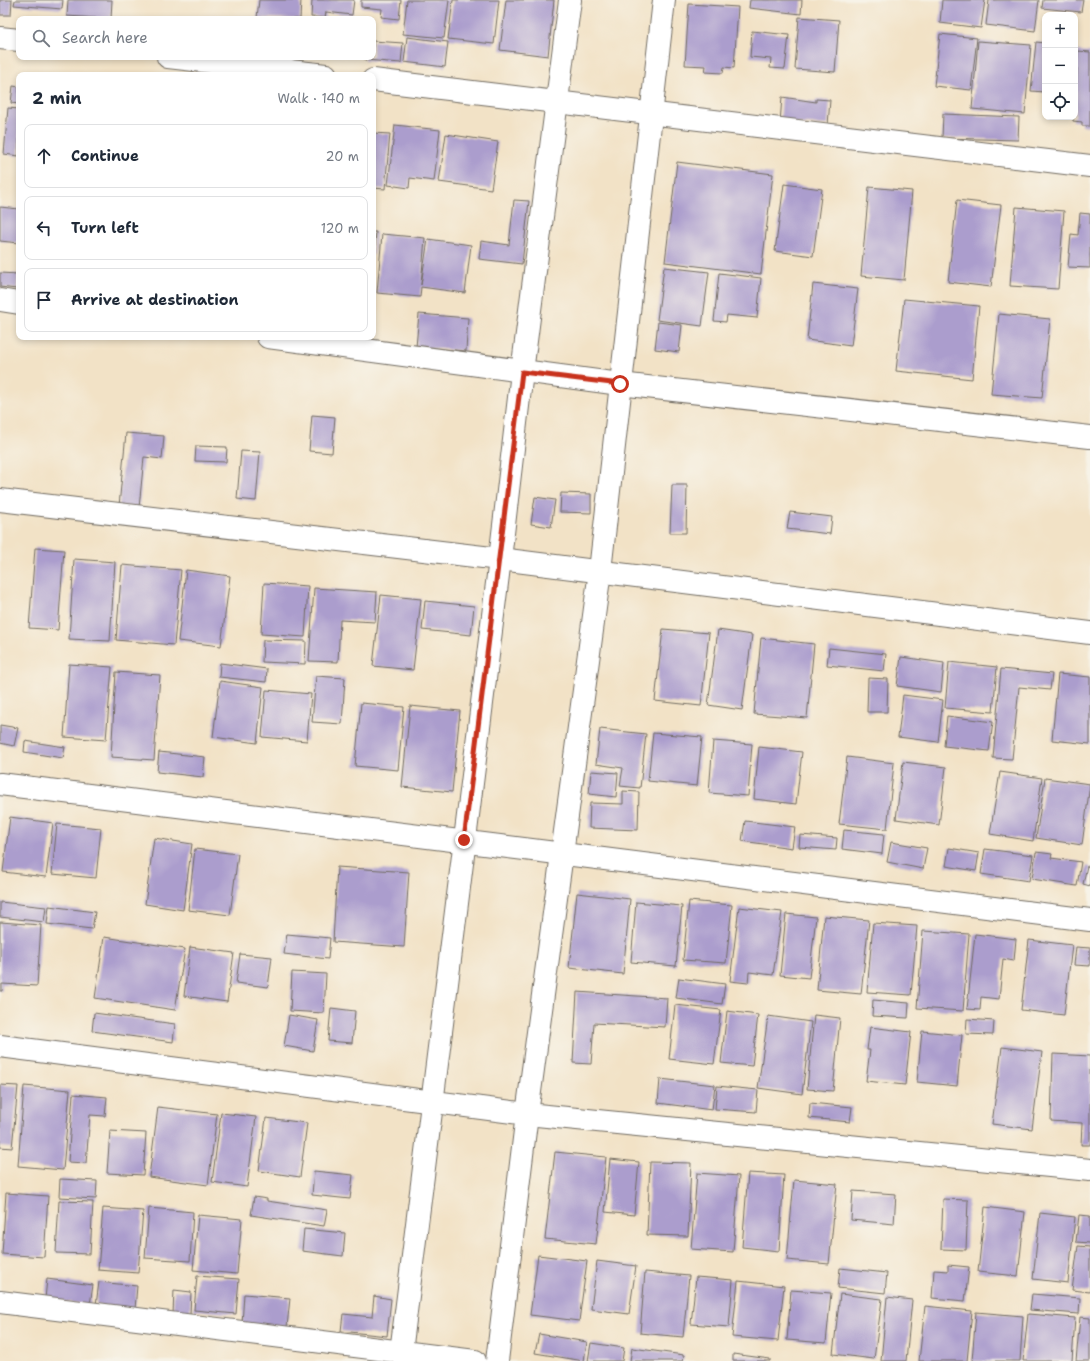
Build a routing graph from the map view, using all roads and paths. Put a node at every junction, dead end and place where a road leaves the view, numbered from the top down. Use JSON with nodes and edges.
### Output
{"nodes":[{"id":1,"x":570,"y":0,"type":"edge"},
{"id":2,"x":664,"y":0,"type":"edge"},
{"id":3,"x":0,"y":38,"type":"edge"},
{"id":4,"x":16,"y":40,"type":"edge"},
{"id":5,"x":194,"y":60,"type":"edge"},
{"id":6,"x":300,"y":72,"type":"edge"},
{"id":7,"x":376,"y":80,"type":"edge"},
{"id":8,"x":557,"y":101,"type":"junction"},
{"id":9,"x":652,"y":113,"type":"junction"},
{"id":10,"x":1090,"y":166,"type":"edge"},
{"id":11,"x":0,"y":300,"type":"edge"},
{"id":12,"x":16,"y":303,"type":"edge"},
{"id":13,"x":290,"y":340,"type":"edge"},
{"id":14,"x":522,"y":372,"type":"junction"},
{"id":15,"x":620,"y":384,"type":"junction"},
{"id":16,"x":1090,"y":437,"type":"edge"},
{"id":17,"x":0,"y":500,"type":"edge"},
{"id":18,"x":500,"y":558,"type":"junction"},
{"id":19,"x":600,"y":571,"type":"junction"},
{"id":20,"x":1090,"y":633,"type":"edge"},
{"id":21,"x":0,"y":784,"type":"edge"},
{"id":22,"x":464,"y":840,"type":"junction"},
{"id":23,"x":562,"y":855,"type":"junction"},
{"id":24,"x":1090,"y":920,"type":"edge"},
{"id":25,"x":0,"y":1046,"type":"edge"},
{"id":26,"x":432,"y":1101,"type":"junction"},
{"id":27,"x":527,"y":1114,"type":"junction"},
{"id":28,"x":1090,"y":1170,"type":"edge"},
{"id":29,"x":0,"y":1302,"type":"edge"},
{"id":30,"x":401,"y":1352,"type":"junction"},
{"id":31,"x":475,"y":1361,"type":"edge"},
{"id":32,"x":497,"y":1361,"type":"edge"}],
"edges":[{"from":1,"to":8,"type":"street"},
{"from":2,"to":9,"type":"street"},
{"from":3,"to":4,"type":"street"},
{"from":5,"to":6,"type":"street"},
{"from":7,"to":8,"type":"street"},
{"from":8,"to":9,"type":"street"},
{"from":8,"to":14,"type":"street"},
{"from":9,"to":10,"type":"street"},
{"from":9,"to":15,"type":"street"},
{"from":11,"to":12,"type":"street"},
{"from":13,"to":14,"type":"street"},
{"from":14,"to":15,"type":"street"},
{"from":14,"to":18,"type":"street"},
{"from":15,"to":16,"type":"street"},
{"from":15,"to":19,"type":"street"},
{"from":17,"to":18,"type":"street"},
{"from":18,"to":19,"type":"street"},
{"from":18,"to":22,"type":"street"},
{"from":19,"to":20,"type":"street"},
{"from":19,"to":23,"type":"street"},
{"from":21,"to":22,"type":"street"},
{"from":22,"to":23,"type":"street"},
{"from":22,"to":26,"type":"street"},
{"from":23,"to":24,"type":"street"},
{"from":23,"to":27,"type":"street"},
{"from":25,"to":26,"type":"street"},
{"from":26,"to":27,"type":"street"},
{"from":26,"to":30,"type":"street"},
{"from":27,"to":28,"type":"street"},
{"from":27,"to":32,"type":"street"},
{"from":29,"to":30,"type":"street"},
{"from":30,"to":31,"type":"street"}]}
